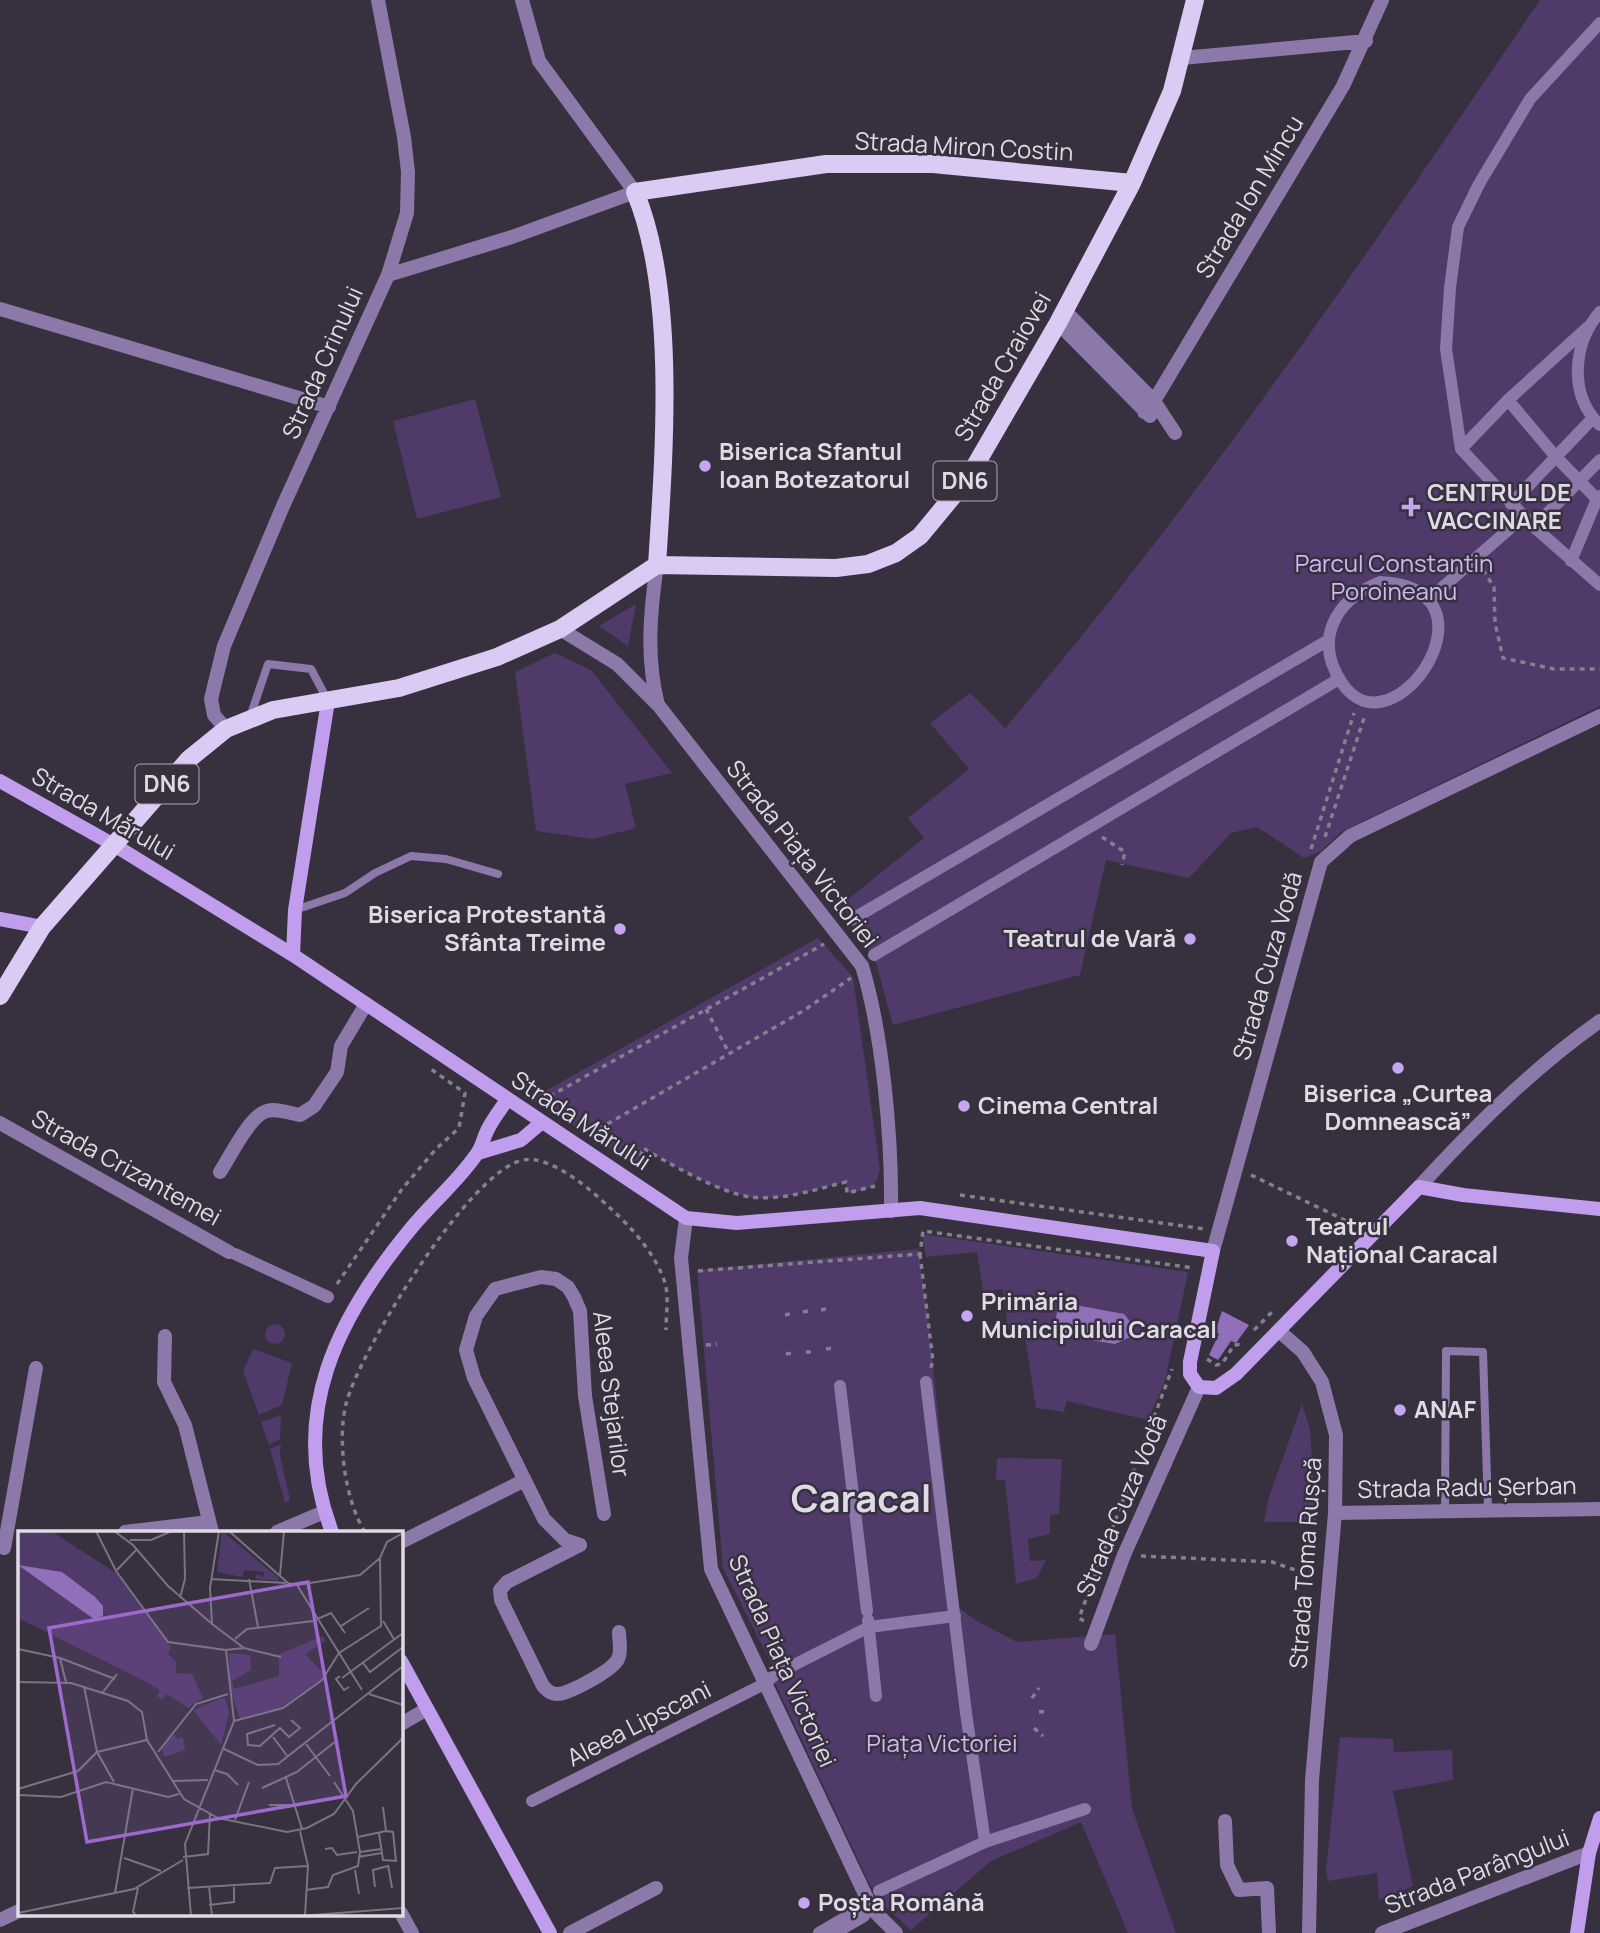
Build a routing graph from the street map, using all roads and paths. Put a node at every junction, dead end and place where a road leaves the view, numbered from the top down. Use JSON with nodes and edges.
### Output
{"nodes":[{"id":1,"x":378,"y":0,"type":"edge"},
{"id":2,"x":522,"y":0,"type":"edge"},
{"id":3,"x":1195,"y":0,"type":"edge"},
{"id":4,"x":1382,"y":0,"type":"edge"},
{"id":5,"x":1600,"y":23,"type":"edge"},
{"id":6,"x":1366,"y":41,"type":"junction"},
{"id":7,"x":1182,"y":58,"type":"junction"},
{"id":8,"x":1132,"y":183,"type":"junction"},
{"id":9,"x":635,"y":192,"type":"junction"},
{"id":10,"x":388,"y":275,"type":"junction"},
{"id":11,"x":0,"y":309,"type":"edge"},
{"id":12,"x":1600,"y":312,"type":"edge"},
{"id":13,"x":1061,"y":316,"type":"junction"},
{"id":14,"x":1587,"y":327,"type":"junction"},
{"id":15,"x":1508,"y":400,"type":"junction"},
{"id":16,"x":328,"y":407,"type":"junction"},
{"id":17,"x":1597,"y":421,"type":"edge"},
{"id":18,"x":1461,"y":449,"type":"junction"},
{"id":19,"x":1556,"y":457,"type":"junction"},
{"id":20,"x":1600,"y":460,"type":"edge"},
{"id":21,"x":1579,"y":482,"type":"junction"},
{"id":22,"x":1599,"y":497,"type":"edge"},
{"id":23,"x":1511,"y":504,"type":"junction"},
{"id":24,"x":1523,"y":517,"type":"junction"},
{"id":25,"x":1534,"y":527,"type":"junction"},
{"id":26,"x":1474,"y":557,"type":"junction"},
{"id":27,"x":1572,"y":561,"type":"junction"},
{"id":28,"x":657,"y":565,"type":"junction"},
{"id":29,"x":1600,"y":585,"type":"edge"},
{"id":30,"x":1427,"y":600,"type":"junction"},
{"id":31,"x":560,"y":629,"type":"junction"},
{"id":32,"x":1327,"y":641,"type":"junction"},
{"id":33,"x":1600,"y":669,"type":"edge"},
{"id":34,"x":1339,"y":679,"type":"junction"},
{"id":35,"x":328,"y":701,"type":"junction"},
{"id":36,"x":1364,"y":702,"type":"junction"},
{"id":37,"x":659,"y":706,"type":"junction"},
{"id":38,"x":1600,"y":716,"type":"edge"},
{"id":39,"x":250,"y":717,"type":"junction"},
{"id":40,"x":226,"y":729,"type":"junction"},
{"id":41,"x":0,"y":782,"type":"edge"},
{"id":42,"x":1088,"y":828,"type":"junction"},
{"id":43,"x":114,"y":845,"type":"junction"},
{"id":44,"x":1311,"y":851,"type":"dead end"},
{"id":45,"x":1324,"y":859,"type":"junction"},
{"id":46,"x":1122,"y":864,"type":"dead end"},
{"id":47,"x":498,"y":874,"type":"dead end"},
{"id":48,"x":295,"y":910,"type":"junction"},
{"id":49,"x":0,"y":919,"type":"edge"},
{"id":50,"x":851,"y":920,"type":"dead end"},
{"id":51,"x":42,"y":927,"type":"junction"},
{"id":52,"x":824,"y":943,"type":"dead end"},
{"id":53,"x":293,"y":955,"type":"junction"},
{"id":54,"x":874,"y":955,"type":"dead end"},
{"id":55,"x":854,"y":989,"type":"dead end"},
{"id":56,"x":0,"y":996,"type":"edge"},
{"id":57,"x":366,"y":1004,"type":"junction"},
{"id":58,"x":706,"y":1009,"type":"junction"},
{"id":59,"x":1600,"y":1021,"type":"edge"},
{"id":60,"x":729,"y":1052,"type":"junction"},
{"id":61,"x":420,"y":1062,"type":"dead end"},
{"id":62,"x":531,"y":1099,"type":"dead end"},
{"id":63,"x":507,"y":1100,"type":"junction"},
{"id":64,"x":538,"y":1103,"type":"junction"},
{"id":65,"x":547,"y":1109,"type":"dead end"},
{"id":66,"x":0,"y":1123,"type":"edge"},
{"id":67,"x":541,"y":1124,"type":"junction"},
{"id":68,"x":599,"y":1141,"type":"dead end"},
{"id":69,"x":478,"y":1153,"type":"junction"},
{"id":70,"x":628,"y":1160,"type":"dead end"},
{"id":71,"x":1253,"y":1162,"type":"dead end"},
{"id":72,"x":220,"y":1172,"type":"dead end"},
{"id":73,"x":1250,"y":1174,"type":"junction"},
{"id":74,"x":877,"y":1183,"type":"dead end"},
{"id":75,"x":1247,"y":1185,"type":"dead end"},
{"id":76,"x":1419,"y":1187,"type":"junction"},
{"id":77,"x":947,"y":1194,"type":"dead end"},
{"id":78,"x":1600,"y":1209,"type":"edge"},
{"id":79,"x":891,"y":1211,"type":"junction"},
{"id":80,"x":686,"y":1218,"type":"junction"},
{"id":81,"x":1207,"y":1229,"type":"dead end"},
{"id":82,"x":1350,"y":1237,"type":"dead end"},
{"id":83,"x":1213,"y":1251,"type":"junction"},
{"id":84,"x":233,"y":1254,"type":"joint"},
{"id":85,"x":920,"y":1254,"type":"junction"},
{"id":86,"x":698,"y":1271,"type":"dead end"},
{"id":87,"x":1193,"y":1280,"type":"dead end"},
{"id":88,"x":328,"y":1297,"type":"joint"},
{"id":89,"x":1280,"y":1307,"type":"dead end"},
{"id":90,"x":666,"y":1331,"type":"dead end"},
{"id":91,"x":1279,"y":1331,"type":"junction"},
{"id":92,"x":165,"y":1336,"type":"dead end"},
{"id":93,"x":717,"y":1344,"type":"dead end"},
{"id":94,"x":704,"y":1345,"type":"dead end"},
{"id":95,"x":832,"y":1348,"type":"dead end"},
{"id":96,"x":826,"y":1349,"type":"dead end"},
{"id":97,"x":806,"y":1352,"type":"dead end"},
{"id":98,"x":812,"y":1352,"type":"dead end"},
{"id":99,"x":1205,"y":1358,"type":"dead end"},
{"id":100,"x":36,"y":1368,"type":"dead end"},
{"id":101,"x":1172,"y":1369,"type":"dead end"},
{"id":102,"x":927,"y":1378,"type":"joint"},
{"id":103,"x":841,"y":1386,"type":"dead end"},
{"id":104,"x":1199,"y":1387,"type":"junction"},
{"id":105,"x":523,"y":1481,"type":"junction"},
{"id":106,"x":1600,"y":1509,"type":"edge"},
{"id":107,"x":1488,"y":1510,"type":"junction"},
{"id":108,"x":1445,"y":1511,"type":"junction"},
{"id":109,"x":324,"y":1513,"type":"junction"},
{"id":110,"x":1335,"y":1513,"type":"junction"},
{"id":111,"x":604,"y":1514,"type":"dead end"},
{"id":112,"x":211,"y":1527,"type":"edge"},
{"id":113,"x":142,"y":1531,"type":"edge"},
{"id":114,"x":279,"y":1531,"type":"edge"},
{"id":115,"x":331,"y":1531,"type":"edge"},
{"id":116,"x":364,"y":1531,"type":"edge"},
{"id":117,"x":402,"y":1542,"type":"edge"},
{"id":118,"x":2,"y":1548,"type":"edge"},
{"id":119,"x":1124,"y":1556,"type":"junction"},
{"id":120,"x":1329,"y":1573,"type":"junction"},
{"id":121,"x":955,"y":1616,"type":"junction"},
{"id":122,"x":868,"y":1619,"type":"junction"},
{"id":123,"x":1095,"y":1627,"type":"junction"},
{"id":124,"x":619,"y":1632,"type":"dead end"},
{"id":125,"x":1091,"y":1644,"type":"dead end"},
{"id":126,"x":402,"y":1663,"type":"edge"},
{"id":127,"x":764,"y":1684,"type":"junction"},
{"id":128,"x":1039,"y":1688,"type":"dead end"},
{"id":129,"x":876,"y":1696,"type":"dead end"},
{"id":130,"x":1032,"y":1698,"type":"dead end"},
{"id":131,"x":427,"y":1709,"type":"junction"},
{"id":132,"x":1048,"y":1710,"type":"dead end"},
{"id":133,"x":1039,"y":1712,"type":"dead end"},
{"id":134,"x":402,"y":1723,"type":"edge"},
{"id":135,"x":1034,"y":1728,"type":"dead end"},
{"id":136,"x":1043,"y":1736,"type":"dead end"},
{"id":137,"x":532,"y":1801,"type":"dead end"},
{"id":138,"x":1085,"y":1809,"type":"dead end"},
{"id":139,"x":1600,"y":1818,"type":"edge"},
{"id":140,"x":1225,"y":1821,"type":"dead end"},
{"id":141,"x":985,"y":1842,"type":"junction"},
{"id":142,"x":1589,"y":1853,"type":"junction"},
{"id":143,"x":656,"y":1888,"type":"dead end"},
{"id":144,"x":880,"y":1891,"type":"dead end"},
{"id":145,"x":18,"y":1911,"type":"edge"},
{"id":146,"x":402,"y":1915,"type":"edge"},
{"id":147,"x":0,"y":1920,"type":"edge"},
{"id":148,"x":412,"y":1933,"type":"edge"},
{"id":149,"x":550,"y":1933,"type":"edge"},
{"id":150,"x":569,"y":1933,"type":"edge"},
{"id":151,"x":819,"y":1933,"type":"edge"},
{"id":152,"x":835,"y":1933,"type":"edge"},
{"id":153,"x":897,"y":1933,"type":"edge"},
{"id":154,"x":1269,"y":1933,"type":"edge"},
{"id":155,"x":1309,"y":1933,"type":"edge"},
{"id":156,"x":1382,"y":1933,"type":"edge"},
{"id":157,"x":1577,"y":1933,"type":"edge"}],
"edges":[{"from":1,"to":10,"type":"street","name":"Strada Crinului"},
{"from":2,"to":9,"type":"street"},
{"from":3,"to":7,"type":"main road","name":"Strada Craiovei","number":"DN6"},
{"from":4,"to":6,"type":"street","name":"Strada Ion Mincu"},
{"from":5,"to":18,"type":"street"},
{"from":6,"to":7,"type":"street"},
{"from":6,"to":13,"type":"street","name":"Strada Ion Mincu"},
{"from":7,"to":8,"type":"main road","name":"Strada Craiovei","number":"DN6"},
{"from":8,"to":9,"type":"main road","name":"Strada Miron Costin"},
{"from":8,"to":13,"type":"main road","name":"Strada Craiovei","number":"DN6"},
{"from":9,"to":10,"type":"street","name":"Strada Miron Costin"},
{"from":9,"to":28,"type":"main road"},
{"from":10,"to":16,"type":"street","name":"Strada Crinului"},
{"from":11,"to":16,"type":"street"},
{"from":12,"to":14,"type":"street"},
{"from":13,"to":28,"type":"main road","name":"Strada Craiovei","number":"DN6"},
{"from":14,"to":15,"type":"street"},
{"from":14,"to":17,"type":"street"},
{"from":15,"to":18,"type":"street"},
{"from":15,"to":19,"type":"street"},
{"from":16,"to":40,"type":"street","name":"Strada Crinului"},
{"from":17,"to":19,"type":"street"},
{"from":18,"to":23,"type":"street"},
{"from":19,"to":21,"type":"street"},
{"from":19,"to":23,"type":"street"},
{"from":20,"to":21,"type":"street"},
{"from":21,"to":22,"type":"street"},
{"from":21,"to":25,"type":"street"},
{"from":22,"to":27,"type":"street"},
{"from":23,"to":24,"type":"street"},
{"from":24,"to":25,"type":"street"},
{"from":24,"to":26,"type":"street"},
{"from":25,"to":27,"type":"street"},
{"from":26,"to":30,"type":"street"},
{"from":26,"to":33,"type":"path"},
{"from":27,"to":29,"type":"street"},
{"from":28,"to":31,"type":"main road","number":"DN6"},
{"from":28,"to":37,"type":"street","name":"Strada Piața Victoriei"},
{"from":30,"to":32,"type":"street"},
{"from":30,"to":36,"type":"street"},
{"from":31,"to":35,"type":"main road","number":"DN6"},
{"from":31,"to":37,"type":"street","name":"Strada Piața Victoriei"},
{"from":32,"to":34,"type":"street"},
{"from":32,"to":50,"type":"street"},
{"from":34,"to":36,"type":"street"},
{"from":34,"to":42,"type":"street"},
{"from":35,"to":39,"type":"main road","number":"DN6"},
{"from":35,"to":39,"type":"lane"},
{"from":35,"to":48,"type":"main road"},
{"from":36,"to":44,"type":"path"},
{"from":36,"to":45,"type":"path"},
{"from":37,"to":79,"type":"street","name":"Strada Piața Victoriei"},
{"from":38,"to":45,"type":"street","name":"Strada Cuza Vodă"},
{"from":39,"to":40,"type":"main road","number":"DN6"},
{"from":40,"to":43,"type":"main road","number":"DN6"},
{"from":41,"to":43,"type":"main road","name":"Strada Mărului"},
{"from":42,"to":46,"type":"path"},
{"from":42,"to":54,"type":"street"},
{"from":43,"to":51,"type":"main road","number":"DN6"},
{"from":43,"to":53,"type":"main road","name":"Strada Mărului"},
{"from":45,"to":83,"type":"street","name":"Strada Cuza Vodă"},
{"from":47,"to":48,"type":"lane"},
{"from":48,"to":53,"type":"main road"},
{"from":49,"to":51,"type":"main road"},
{"from":51,"to":56,"type":"main road","number":"DN6"},
{"from":52,"to":58,"type":"path"},
{"from":53,"to":57,"type":"main road","name":"Strada Mărului"},
{"from":55,"to":60,"type":"path"},
{"from":57,"to":63,"type":"main road","name":"Strada Mărului"},
{"from":57,"to":72,"type":"street"},
{"from":58,"to":60,"type":"path"},
{"from":58,"to":64,"type":"path"},
{"from":59,"to":76,"type":"street"},
{"from":60,"to":68,"type":"path"},
{"from":61,"to":88,"type":"path"},
{"from":62,"to":64,"type":"path"},
{"from":63,"to":67,"type":"main road","name":"Strada Mărului"},
{"from":63,"to":69,"type":"main road"},
{"from":64,"to":65,"type":"path"},
{"from":66,"to":84,"type":"street","name":"Strada Crizantemei"},
{"from":67,"to":69,"type":"main road"},
{"from":67,"to":80,"type":"main road","name":"Strada Mărului"},
{"from":69,"to":109,"type":"main road"},
{"from":70,"to":74,"type":"path"},
{"from":71,"to":73,"type":"path"},
{"from":73,"to":75,"type":"path"},
{"from":73,"to":82,"type":"path"},
{"from":76,"to":78,"type":"main road"},
{"from":76,"to":91,"type":"main road"},
{"from":77,"to":81,"type":"path"},
{"from":79,"to":80,"type":"main road","name":"Strada Mărului"},
{"from":79,"to":83,"type":"main road","name":"Strada Mărului"},
{"from":80,"to":127,"type":"street","name":"Strada Piața Victoriei"},
{"from":83,"to":104,"type":"main road","name":"Strada Cuza Vodă"},
{"from":84,"to":88,"type":"street"},
{"from":85,"to":86,"type":"path"},
{"from":85,"to":87,"type":"path"},
{"from":85,"to":102,"type":"path"},
{"from":89,"to":99,"type":"path"},
{"from":90,"to":116,"type":"path"},
{"from":91,"to":104,"type":"main road"},
{"from":91,"to":110,"type":"street","name":"Strada Toma Rușcă"},
{"from":92,"to":112,"type":"street"},
{"from":93,"to":94,"type":"path"},
{"from":95,"to":96,"type":"path"},
{"from":97,"to":98,"type":"path"},
{"from":100,"to":118,"type":"street"},
{"from":101,"to":123,"type":"path"},
{"from":102,"to":121,"type":"street"},
{"from":103,"to":122,"type":"street"},
{"from":104,"to":119,"type":"street","name":"Strada Cuza Vodă"},
{"from":105,"to":111,"type":"street","name":"Aleea Stejarilor"},
{"from":105,"to":117,"type":"street"},
{"from":105,"to":124,"type":"street","name":"Aleea Stejarilor"},
{"from":106,"to":107,"type":"street","name":"Strada Radu Șerban"},
{"from":107,"to":108,"type":"street","name":"Strada Radu Șerban"},
{"from":107,"to":108,"type":"lane"},
{"from":108,"to":110,"type":"street","name":"Strada Radu Șerban"},
{"from":109,"to":114,"type":"street"},
{"from":109,"to":115,"type":"main road"},
{"from":110,"to":120,"type":"street","name":"Strada Toma Rușcă"},
{"from":112,"to":113,"type":"street"},
{"from":119,"to":120,"type":"path"},
{"from":119,"to":123,"type":"street","name":"Strada Cuza Vodă"},
{"from":120,"to":155,"type":"street","name":"Strada Toma Rușcă"},
{"from":121,"to":122,"type":"street","name":"Aleea Lipscani"},
{"from":121,"to":141,"type":"street"},
{"from":122,"to":127,"type":"street","name":"Aleea Lipscani"},
{"from":122,"to":129,"type":"street"},
{"from":123,"to":125,"type":"street","name":"Strada Cuza Vodă"},
{"from":126,"to":131,"type":"main road"},
{"from":127,"to":137,"type":"street","name":"Aleea Lipscani"},
{"from":127,"to":153,"type":"street","name":"Strada Piața Victoriei"},
{"from":128,"to":130,"type":"path"},
{"from":131,"to":134,"type":"street"},
{"from":131,"to":149,"type":"main road"},
{"from":132,"to":133,"type":"path"},
{"from":135,"to":136,"type":"path"},
{"from":138,"to":141,"type":"street"},
{"from":139,"to":142,"type":"main road"},
{"from":140,"to":154,"type":"street"},
{"from":141,"to":144,"type":"street"},
{"from":142,"to":156,"type":"street","name":"Strada Parângului"},
{"from":142,"to":157,"type":"main road"},
{"from":143,"to":150,"type":"street"},
{"from":145,"to":147,"type":"street"},
{"from":146,"to":148,"type":"street"},
{"from":151,"to":152,"type":"street"}]}
